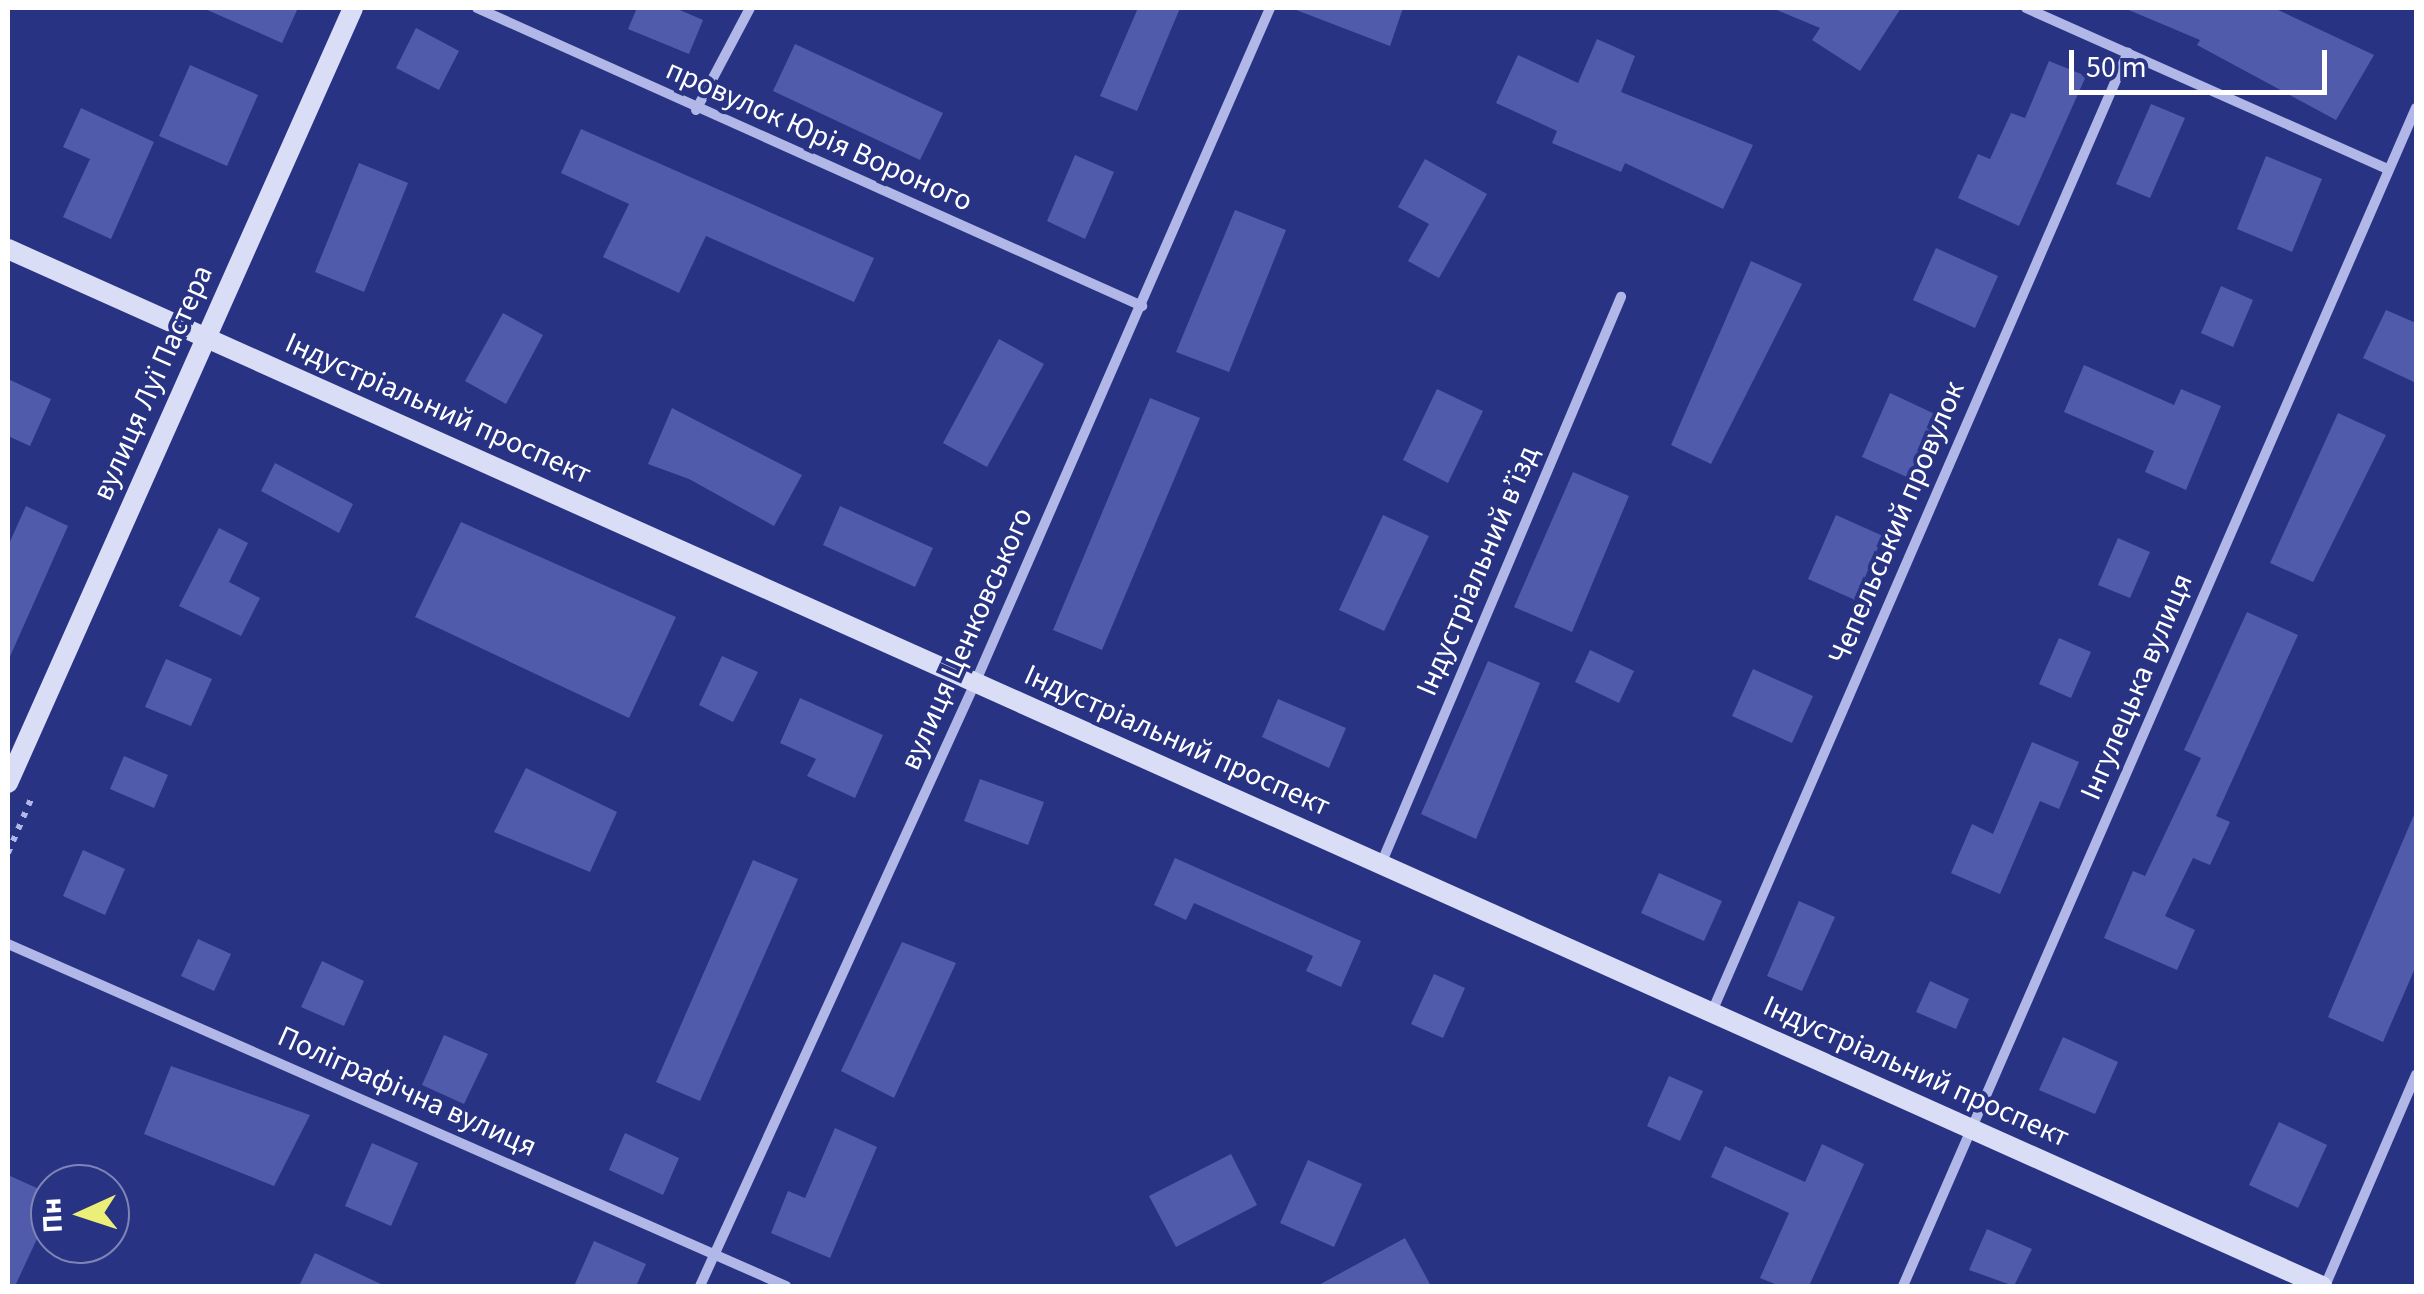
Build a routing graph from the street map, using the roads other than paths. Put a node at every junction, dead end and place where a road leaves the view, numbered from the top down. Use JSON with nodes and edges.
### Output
{"nodes":[{"id":1,"x":352,"y":8,"type":"edge"},
{"id":2,"x":477,"y":8,"type":"edge"},
{"id":3,"x":750,"y":8,"type":"edge"},
{"id":4,"x":1270,"y":8,"type":"edge"},
{"id":5,"x":2026,"y":8,"type":"edge"},
{"id":6,"x":2128,"y":52,"type":"junction"},
{"id":7,"x":2416,"y":108,"type":"edge"},
{"id":8,"x":696,"y":110,"type":"junction"},
{"id":9,"x":2388,"y":168,"type":"junction"},
{"id":10,"x":8,"y":249,"type":"edge"},
{"id":11,"x":1621,"y":297,"type":"dead end"},
{"id":12,"x":1142,"y":306,"type":"junction"},
{"id":13,"x":206,"y":338,"type":"junction"},
{"id":14,"x":975,"y":683,"type":"junction"},
{"id":15,"x":8,"y":782,"type":"edge"},
{"id":16,"x":1380,"y":865,"type":"junction"},
{"id":17,"x":8,"y":944,"type":"edge"},
{"id":18,"x":1712,"y":1014,"type":"junction"},
{"id":19,"x":2416,"y":1075,"type":"edge"},
{"id":20,"x":1972,"y":1131,"type":"junction"},
{"id":21,"x":715,"y":1254,"type":"junction"},
{"id":22,"x":700,"y":1286,"type":"edge"},
{"id":23,"x":786,"y":1286,"type":"edge"},
{"id":24,"x":1903,"y":1286,"type":"edge"},
{"id":25,"x":2323,"y":1286,"type":"edge"}],
"edges":[{"from":1,"to":13,"type":"street","name":"вулиця Луї Пастера"},
{"from":2,"to":8,"type":"street","name":"провулок Юрія Вороного"},
{"from":3,"to":8,"type":"street"},
{"from":4,"to":12,"type":"street","name":"вулиця Ценковського"},
{"from":5,"to":6,"type":"street"},
{"from":6,"to":9,"type":"street"},
{"from":6,"to":18,"type":"street","name":"Чепельський провулок"},
{"from":7,"to":9,"type":"street","name":"Інгулецька вулиця"},
{"from":8,"to":12,"type":"street","name":"провулок Юрія Вороного"},
{"from":9,"to":20,"type":"street","name":"Інгулецька вулиця"},
{"from":10,"to":13,"type":"street","name":"Індустріальний проспект"},
{"from":11,"to":16,"type":"street","name":"Індустріальний в’їзд"},
{"from":12,"to":14,"type":"street","name":"вулиця Ценковського"},
{"from":13,"to":14,"type":"street","name":"Індустріальний проспект"},
{"from":13,"to":15,"type":"street","name":"вулиця Луї Пастера"},
{"from":14,"to":16,"type":"street","name":"Індустріальний проспект"},
{"from":14,"to":21,"type":"street","name":"вулиця Ценковського"},
{"from":16,"to":18,"type":"street","name":"Індустріальний проспект"},
{"from":17,"to":21,"type":"street","name":"Поліграфічна вулиця"},
{"from":18,"to":20,"type":"street","name":"Індустріальний проспект"},
{"from":19,"to":25,"type":"street"},
{"from":20,"to":24,"type":"street","name":"Інгулецька вулиця"},
{"from":20,"to":25,"type":"street","name":"Індустріальний проспект"},
{"from":21,"to":22,"type":"street","name":"вулиця Ценковського"},
{"from":21,"to":23,"type":"street","name":"Поліграфічна вулиця"}]}
